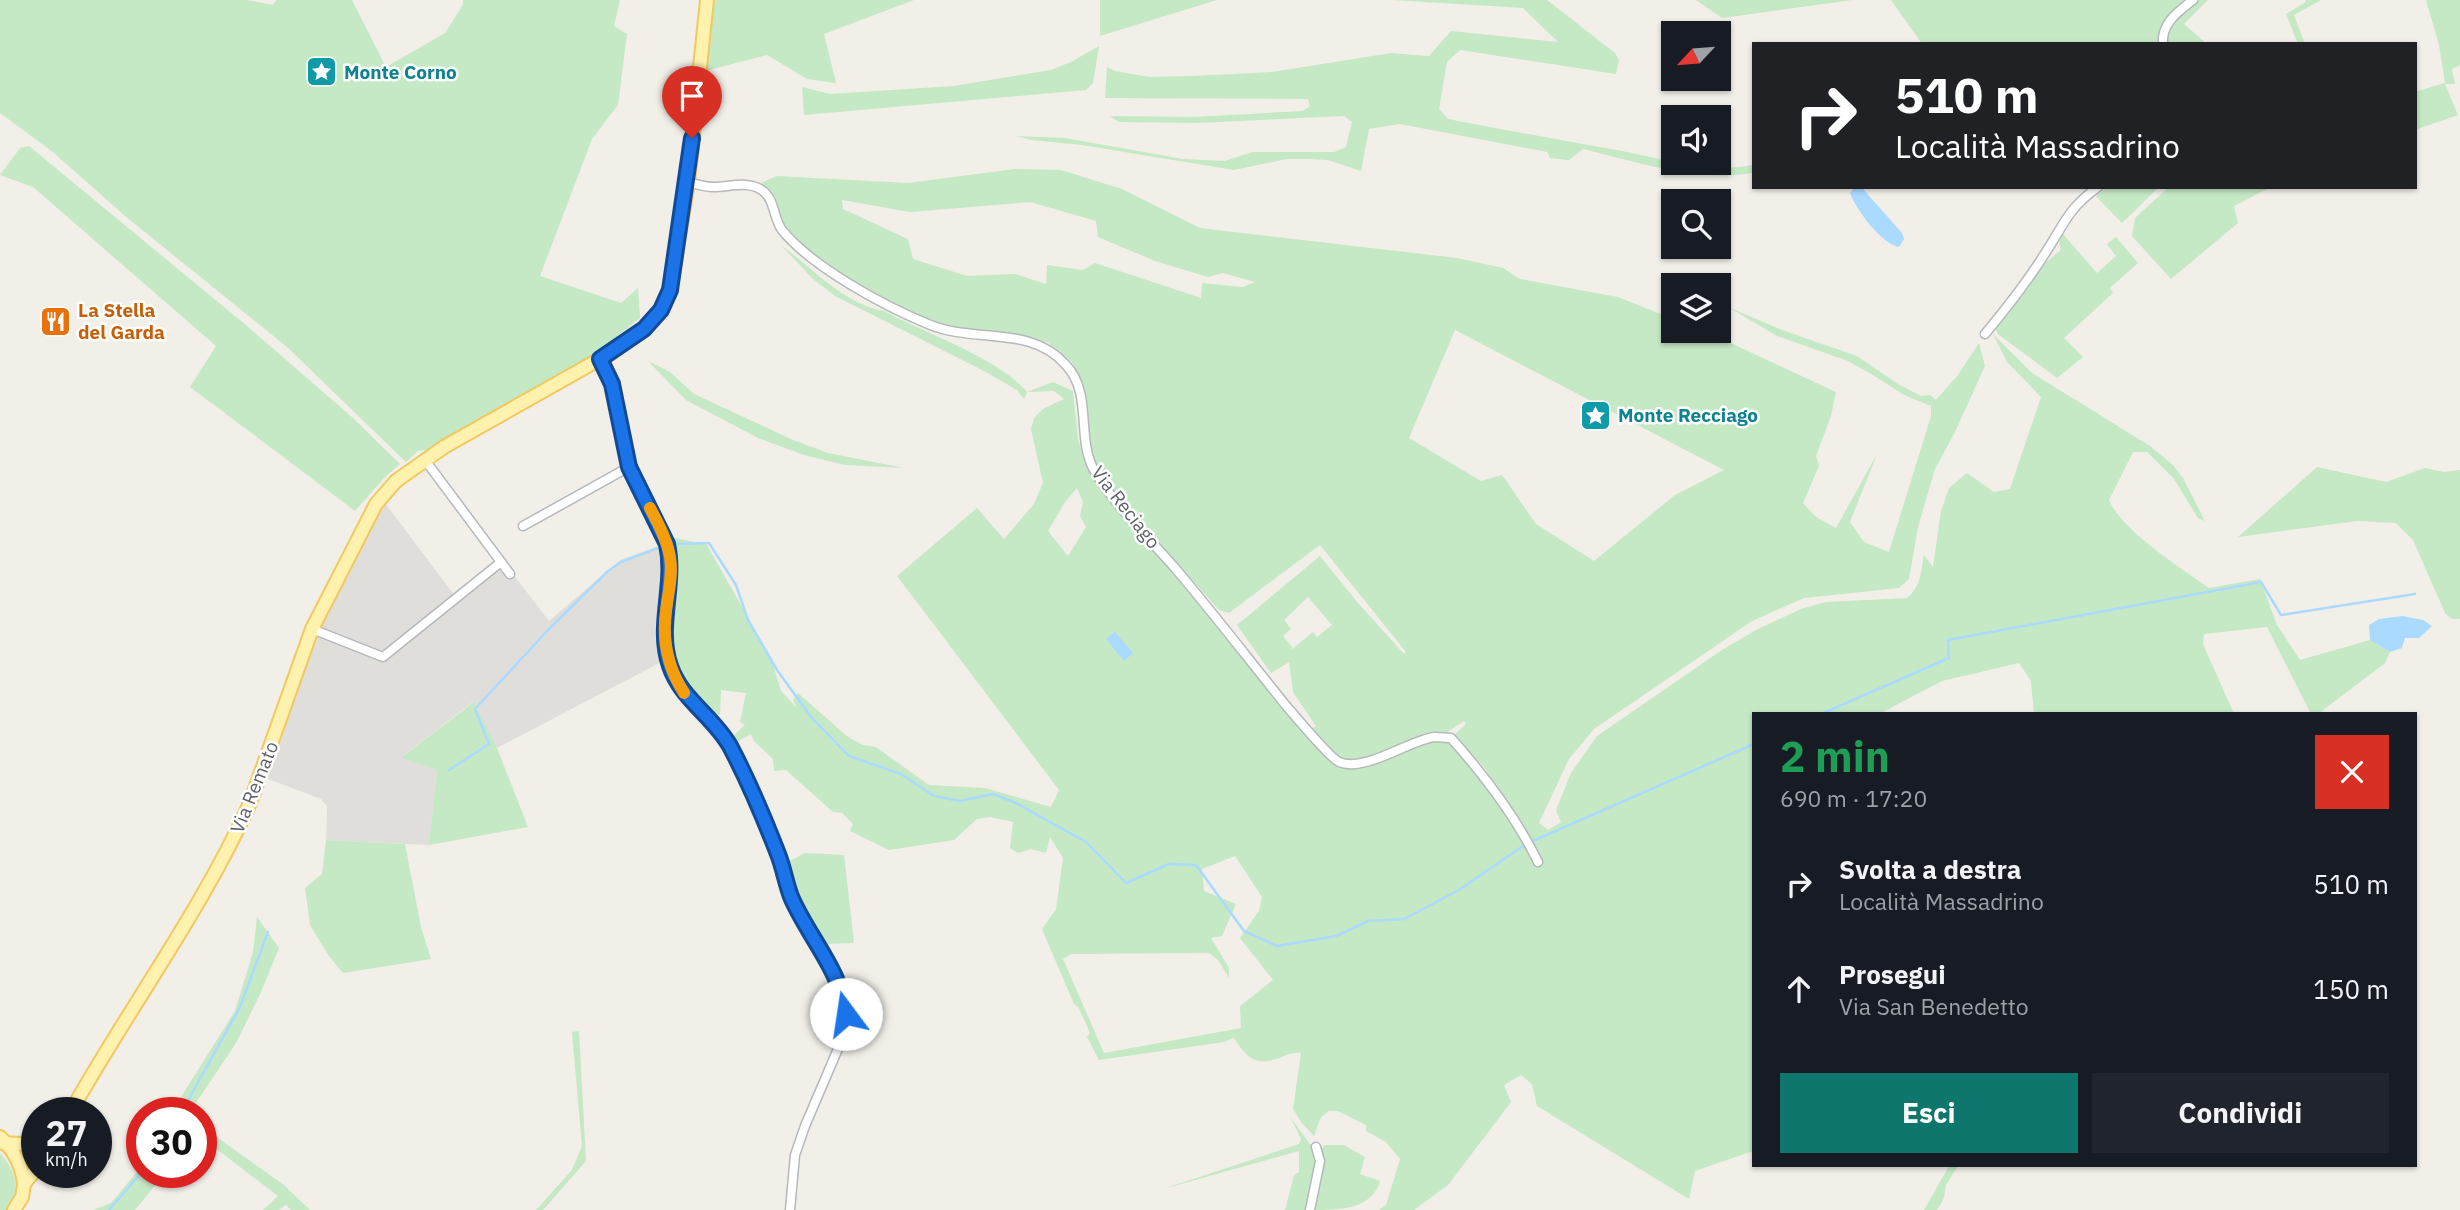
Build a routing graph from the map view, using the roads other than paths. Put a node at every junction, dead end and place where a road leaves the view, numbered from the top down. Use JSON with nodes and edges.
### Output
{"nodes":[{"id":1,"x":707,"y":0,"type":"edge"},
{"id":2,"x":2193,"y":0,"type":"edge"},
{"id":3,"x":2163,"y":42,"type":"edge"},
{"id":4,"x":690,"y":183,"type":"junction"},
{"id":5,"x":2095,"y":189,"type":"edge"},
{"id":6,"x":1985,"y":334,"type":"dead end"},
{"id":7,"x":600,"y":359,"type":"junction"},
{"id":8,"x":425,"y":460,"type":"junction"},
{"id":9,"x":629,"y":467,"type":"junction"},
{"id":10,"x":523,"y":526,"type":"dead end"},
{"id":11,"x":501,"y":562,"type":"junction"},
{"id":12,"x":510,"y":574,"type":"dead end"},
{"id":13,"x":312,"y":629,"type":"junction"},
{"id":14,"x":1538,"y":862,"type":"dead end"},
{"id":15,"x":79,"y":1097,"type":"edge"},
{"id":16,"x":21,"y":1140,"type":"edge"},
{"id":17,"x":3,"y":1141,"type":"edge"},
{"id":18,"x":1316,"y":1147,"type":"dead end"},
{"id":19,"x":21,"y":1169,"type":"edge"},
{"id":20,"x":23,"y":1188,"type":"edge"},
{"id":21,"x":16,"y":1207,"type":"edge"},
{"id":22,"x":790,"y":1210,"type":"edge"},
{"id":23,"x":1310,"y":1210,"type":"edge"}],
"edges":[{"from":1,"to":4,"type":"main road","name":"Via Remato"},
{"from":2,"to":3,"type":"street"},
{"from":4,"to":7,"type":"main road","name":"Via Remato"},
{"from":4,"to":14,"type":"street","name":"Via Reciago"},
{"from":5,"to":6,"type":"street"},
{"from":7,"to":8,"type":"main road","name":"Via Remato"},
{"from":7,"to":9,"type":"street"},
{"from":8,"to":11,"type":"street"},
{"from":8,"to":13,"type":"main road","name":"Via Remato"},
{"from":9,"to":10,"type":"street"},
{"from":9,"to":22,"type":"street"},
{"from":11,"to":12,"type":"street"},
{"from":11,"to":13,"type":"street"},
{"from":13,"to":15,"type":"main road","name":"Via Remato"},
{"from":16,"to":17,"type":"main road"},
{"from":17,"to":19,"type":"main road"},
{"from":18,"to":23,"type":"street"},
{"from":20,"to":21,"type":"main road"}]}
